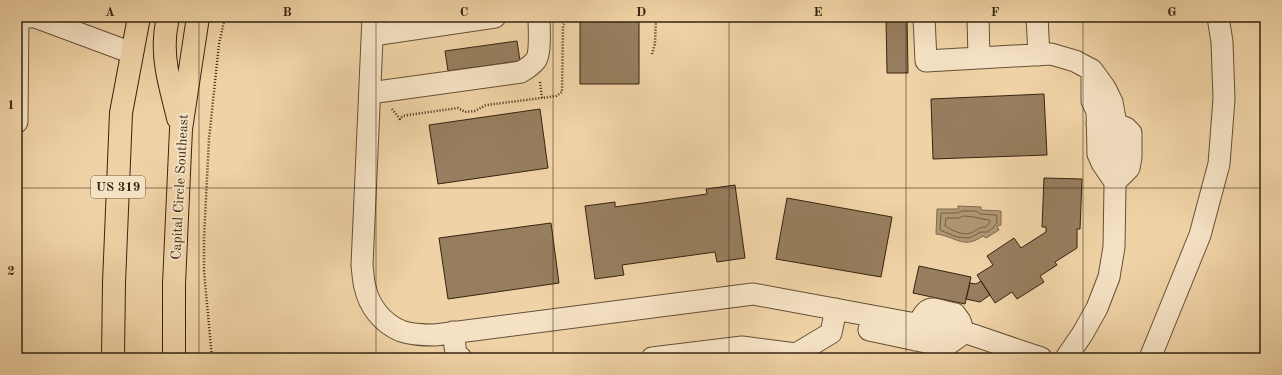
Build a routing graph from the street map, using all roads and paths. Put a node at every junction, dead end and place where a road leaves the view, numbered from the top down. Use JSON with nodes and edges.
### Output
{"nodes":[{"id":1,"x":18,"y":17,"type":"edge"},
{"id":2,"x":22,"y":17,"type":"edge"},
{"id":3,"x":139,"y":17,"type":"edge"},
{"id":4,"x":168,"y":17,"type":"edge"},
{"id":5,"x":198,"y":17,"type":"edge"},
{"id":6,"x":225,"y":17,"type":"edge"},
{"id":7,"x":495,"y":17,"type":"edge"},
{"id":8,"x":539,"y":17,"type":"edge"},
{"id":9,"x":656,"y":17,"type":"edge"},
{"id":10,"x":924,"y":17,"type":"edge"},
{"id":11,"x":978,"y":17,"type":"edge"},
{"id":12,"x":1037,"y":17,"type":"edge"},
{"id":13,"x":1218,"y":17,"type":"edge"},
{"id":14,"x":373,"y":26,"type":"edge"},
{"id":15,"x":132,"y":53,"type":"junction"},
{"id":16,"x":652,"y":54,"type":"dead end"},
{"id":17,"x":1039,"y":55,"type":"junction"},
{"id":18,"x":979,"y":58,"type":"junction"},
{"id":19,"x":370,"y":97,"type":"junction"},
{"id":20,"x":542,"y":98,"type":"dead end"},
{"id":21,"x":17,"y":122,"type":"edge"},
{"id":22,"x":181,"y":129,"type":"junction"},
{"id":23,"x":836,"y":309,"type":"junction"},
{"id":24,"x":453,"y":332,"type":"junction"},
{"id":25,"x":113,"y":358,"type":"edge"},
{"id":26,"x":174,"y":358,"type":"edge"},
{"id":27,"x":212,"y":358,"type":"edge"},
{"id":28,"x":461,"y":358,"type":"edge"},
{"id":29,"x":652,"y":358,"type":"edge"},
{"id":30,"x":1041,"y":358,"type":"edge"},
{"id":31,"x":1066,"y":358,"type":"edge"},
{"id":32,"x":1150,"y":358,"type":"edge"}],
"edges":[{"from":1,"to":21,"type":"lane"},
{"from":2,"to":15,"type":"lane"},
{"from":3,"to":15,"type":"main road","number":"US 319"},
{"from":4,"to":22,"type":"main road"},
{"from":5,"to":22,"type":"main road","name":"Capital Circle Southeast"},
{"from":6,"to":27,"type":"path"},
{"from":7,"to":14,"type":"lane"},
{"from":8,"to":19,"type":"lane"},
{"from":9,"to":16,"type":"path"},
{"from":10,"to":18,"type":"lane"},
{"from":11,"to":18,"type":"lane"},
{"from":12,"to":17,"type":"lane"},
{"from":13,"to":32,"type":"lane"},
{"from":14,"to":19,"type":"lane"},
{"from":15,"to":25,"type":"main road","number":"US 319"},
{"from":17,"to":18,"type":"lane"},
{"from":17,"to":31,"type":"lane"},
{"from":19,"to":20,"type":"path"},
{"from":19,"to":24,"type":"lane"},
{"from":22,"to":26,"type":"main road","name":"Capital Circle Southeast"},
{"from":23,"to":24,"type":"lane"},
{"from":23,"to":29,"type":"lane"},
{"from":23,"to":30,"type":"lane"},
{"from":24,"to":28,"type":"lane"}]}
